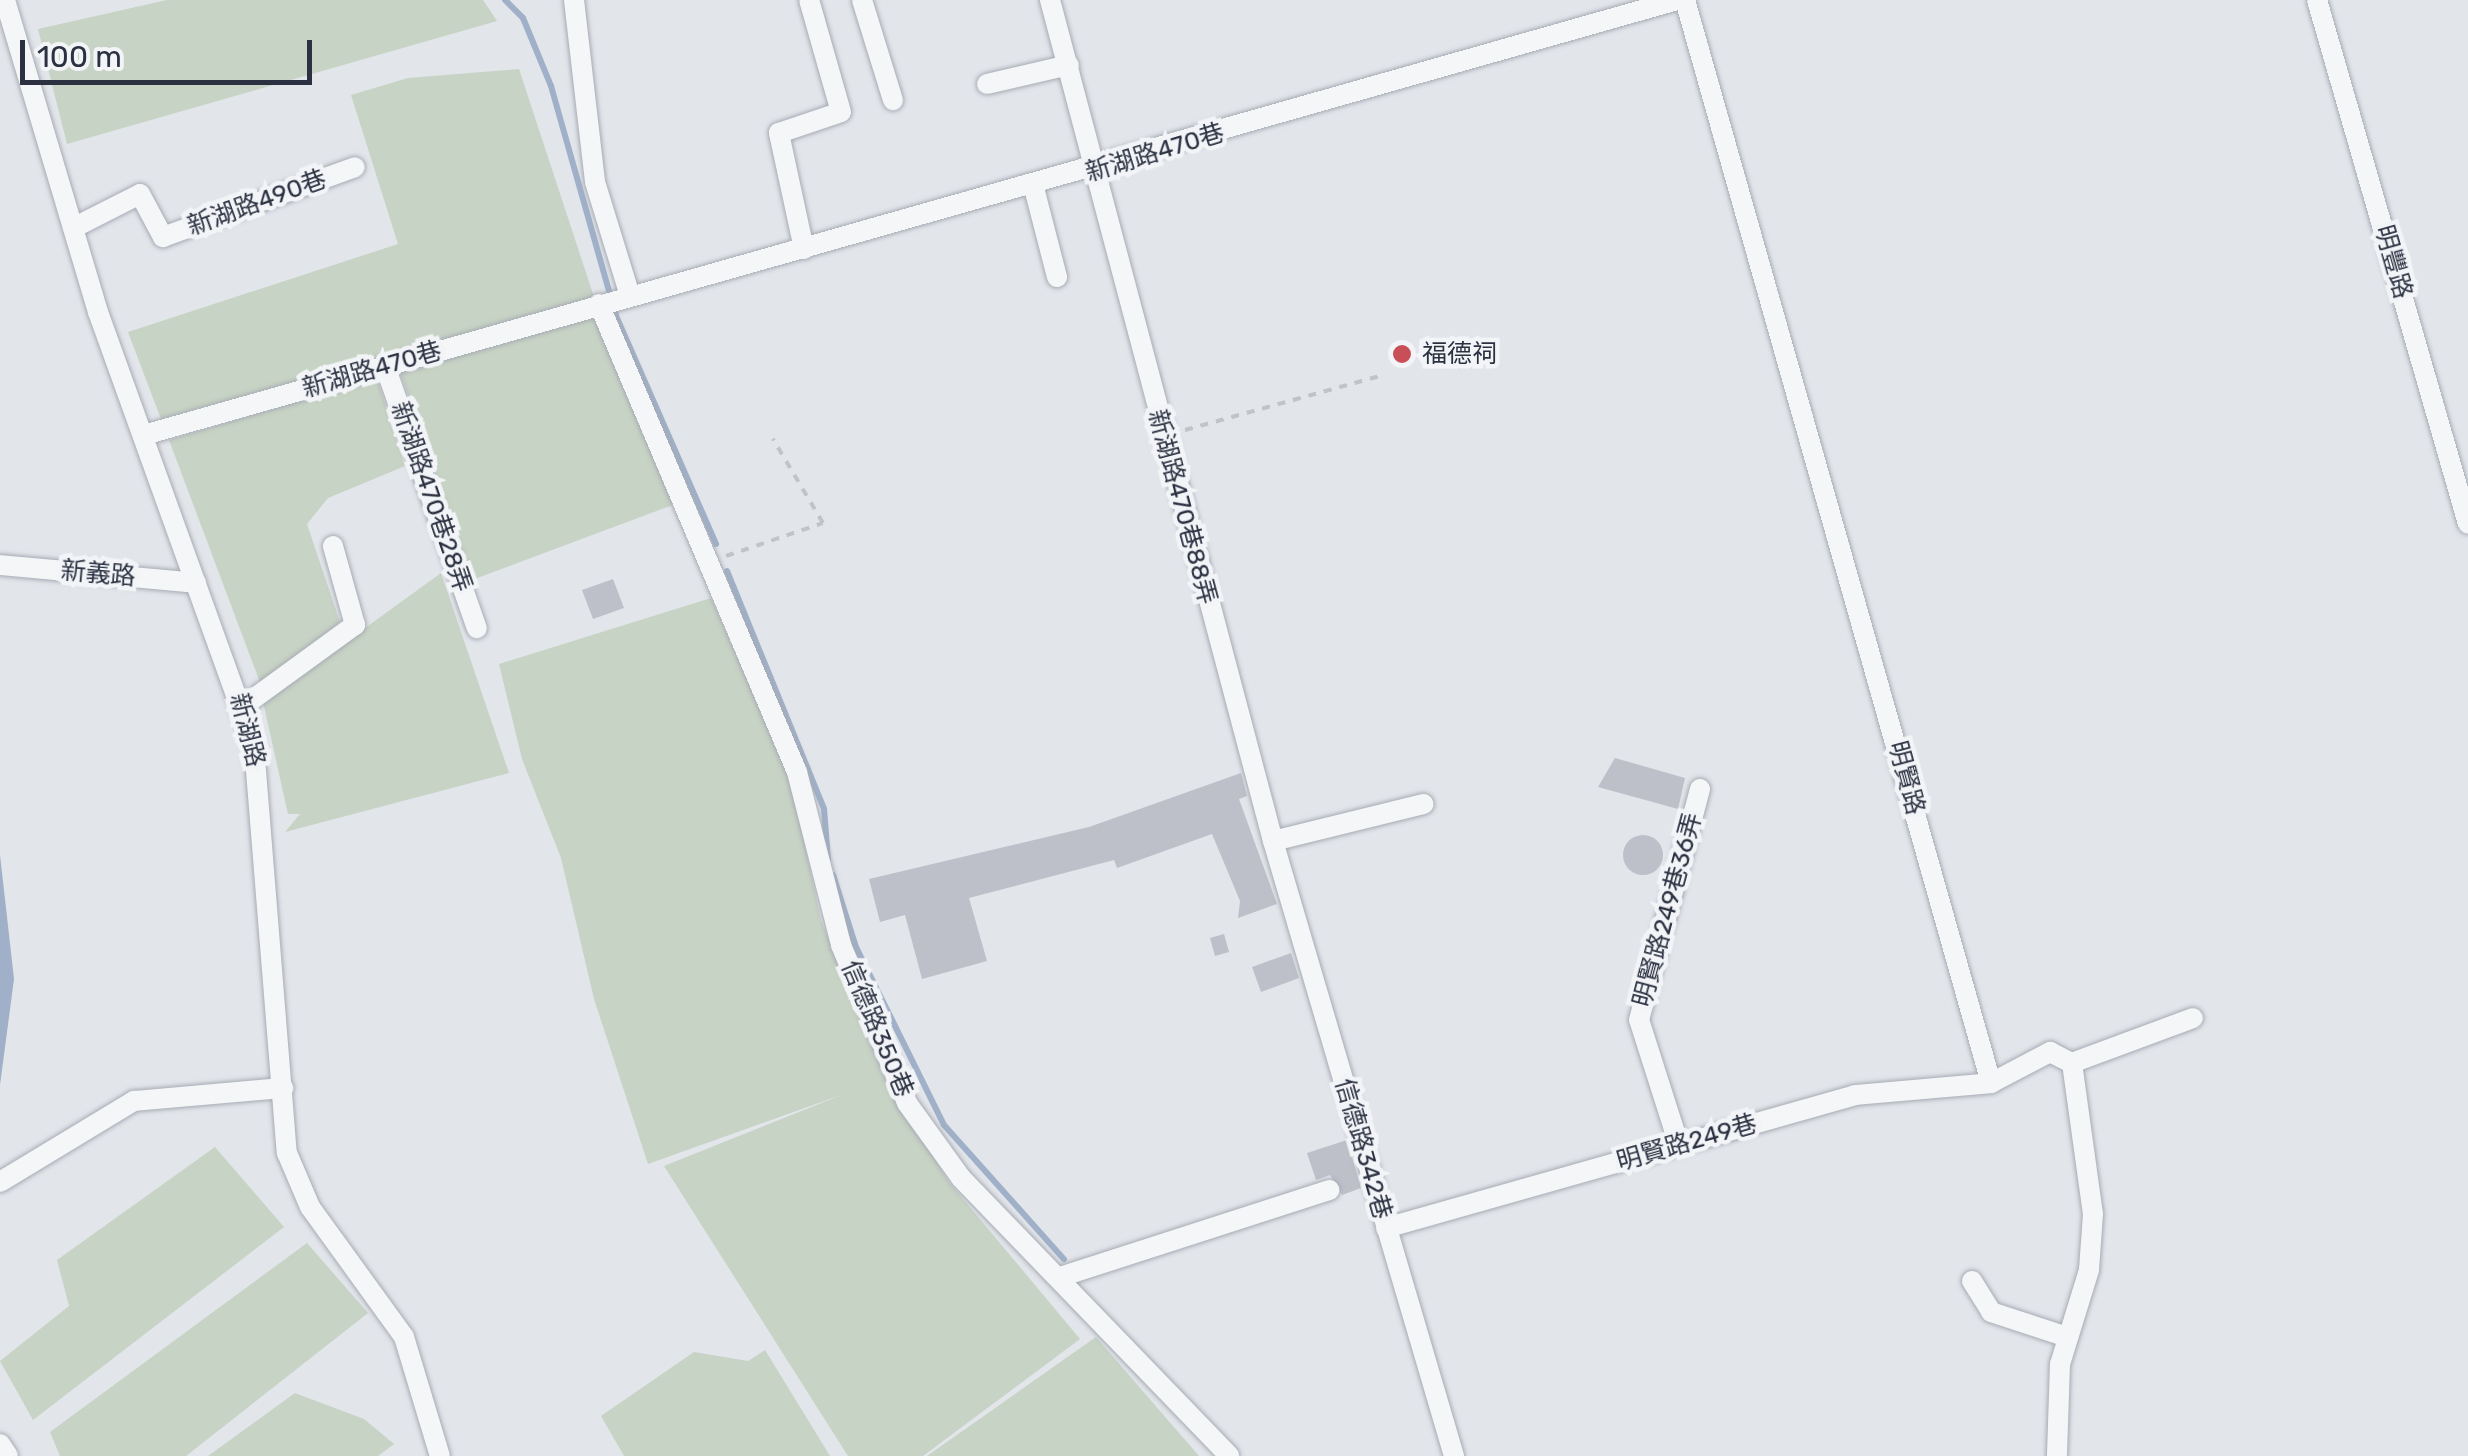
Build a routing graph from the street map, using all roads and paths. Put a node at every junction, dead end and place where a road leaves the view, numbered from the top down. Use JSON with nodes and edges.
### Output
{"nodes":[{"id":1,"x":5,"y":0,"type":"edge"},
{"id":2,"x":574,"y":0,"type":"edge"},
{"id":3,"x":808,"y":0,"type":"edge"},
{"id":4,"x":862,"y":0,"type":"edge"},
{"id":5,"x":1050,"y":0,"type":"edge"},
{"id":6,"x":1677,"y":0,"type":"edge"},
{"id":7,"x":1685,"y":0,"type":"edge"},
{"id":8,"x":2318,"y":0,"type":"edge"},
{"id":9,"x":1069,"y":65,"type":"junction"},
{"id":10,"x":988,"y":84,"type":"dead end"},
{"id":11,"x":894,"y":100,"type":"dead end"},
{"id":12,"x":355,"y":167,"type":"dead end"},
{"id":13,"x":1098,"y":172,"type":"junction"},
{"id":14,"x":1034,"y":188,"type":"junction"},
{"id":15,"x":73,"y":228,"type":"junction"},
{"id":16,"x":804,"y":249,"type":"junction"},
{"id":17,"x":1058,"y":277,"type":"dead end"},
{"id":18,"x":630,"y":296,"type":"junction"},
{"id":19,"x":599,"y":304,"type":"junction"},
{"id":20,"x":385,"y":366,"type":"junction"},
{"id":21,"x":1382,"y":375,"type":"dead end"},
{"id":22,"x":144,"y":435,"type":"junction"},
{"id":23,"x":1163,"y":436,"type":"junction"},
{"id":24,"x":773,"y":439,"type":"dead end"},
{"id":25,"x":2468,"y":524,"type":"edge"},
{"id":26,"x":333,"y":546,"type":"dead end"},
{"id":27,"x":706,"y":563,"type":"junction"},
{"id":28,"x":0,"y":565,"type":"edge"},
{"id":29,"x":196,"y":583,"type":"junction"},
{"id":30,"x":477,"y":628,"type":"dead end"},
{"id":31,"x":242,"y":706,"type":"junction"},
{"id":32,"x":1700,"y":789,"type":"dead end"},
{"id":33,"x":1424,"y":804,"type":"dead end"},
{"id":34,"x":1273,"y":842,"type":"junction"},
{"id":35,"x":2192,"y":1018,"type":"dead end"},
{"id":36,"x":2072,"y":1062,"type":"junction"},
{"id":37,"x":1991,"y":1084,"type":"junction"},
{"id":38,"x":282,"y":1088,"type":"junction"},
{"id":39,"x":1680,"y":1145,"type":"junction"},
{"id":40,"x":0,"y":1182,"type":"edge"},
{"id":41,"x":1329,"y":1190,"type":"dead end"},
{"id":42,"x":1386,"y":1228,"type":"junction"},
{"id":43,"x":1063,"y":1276,"type":"junction"},
{"id":44,"x":1972,"y":1281,"type":"dead end"},
{"id":45,"x":2064,"y":1336,"type":"junction"},
{"id":46,"x":0,"y":1444,"type":"edge"},
{"id":47,"x":8,"y":1456,"type":"edge"},
{"id":48,"x":440,"y":1456,"type":"edge"},
{"id":49,"x":1229,"y":1456,"type":"edge"},
{"id":50,"x":1454,"y":1456,"type":"edge"},
{"id":51,"x":2057,"y":1456,"type":"edge"}],
"edges":[{"from":1,"to":15,"type":"street","name":"新湖路"},
{"from":2,"to":18,"type":"street"},
{"from":3,"to":16,"type":"street"},
{"from":4,"to":11,"type":"street"},
{"from":5,"to":9,"type":"street","name":"新湖路470巷88弄"},
{"from":6,"to":13,"type":"street","name":"新湖路470巷"},
{"from":7,"to":37,"type":"street","name":"明賢路"},
{"from":8,"to":25,"type":"street","name":"明豐路"},
{"from":9,"to":10,"type":"street"},
{"from":9,"to":13,"type":"street","name":"新湖路470巷88弄"},
{"from":12,"to":15,"type":"street","name":"新湖路490巷"},
{"from":13,"to":14,"type":"street","name":"新湖路470巷"},
{"from":13,"to":23,"type":"street","name":"新湖路470巷88弄"},
{"from":14,"to":16,"type":"street","name":"新湖路470巷"},
{"from":14,"to":17,"type":"street"},
{"from":15,"to":22,"type":"street","name":"新湖路"},
{"from":16,"to":18,"type":"street","name":"新湖路470巷"},
{"from":18,"to":19,"type":"street","name":"新湖路470巷"},
{"from":19,"to":20,"type":"street","name":"新湖路470巷"},
{"from":19,"to":27,"type":"street","name":"信德路350巷"},
{"from":20,"to":22,"type":"street","name":"新湖路470巷"},
{"from":20,"to":30,"type":"street","name":"新湖路470巷28弄"},
{"from":21,"to":23,"type":"path"},
{"from":22,"to":29,"type":"street","name":"新湖路"},
{"from":23,"to":34,"type":"street","name":"新湖路470巷88弄"},
{"from":24,"to":27,"type":"path"},
{"from":26,"to":31,"type":"street"},
{"from":27,"to":43,"type":"street","name":"信德路350巷"},
{"from":28,"to":29,"type":"street","name":"新義路"},
{"from":29,"to":31,"type":"street","name":"新湖路"},
{"from":31,"to":38,"type":"street","name":"新湖路"},
{"from":32,"to":39,"type":"street","name":"明賢路249巷36弄"},
{"from":33,"to":34,"type":"street"},
{"from":34,"to":42,"type":"street","name":"信德路342巷"},
{"from":35,"to":36,"type":"street"},
{"from":36,"to":37,"type":"street"},
{"from":36,"to":45,"type":"street"},
{"from":37,"to":39,"type":"street","name":"明賢路249巷"},
{"from":38,"to":40,"type":"street"},
{"from":38,"to":48,"type":"street","name":"新湖路"},
{"from":39,"to":42,"type":"street","name":"明賢路249巷"},
{"from":41,"to":43,"type":"street"},
{"from":42,"to":50,"type":"street","name":"信德路342巷"},
{"from":43,"to":49,"type":"street","name":"信德路350巷"},
{"from":44,"to":45,"type":"street"},
{"from":45,"to":51,"type":"street"},
{"from":46,"to":47,"type":"street"}]}
